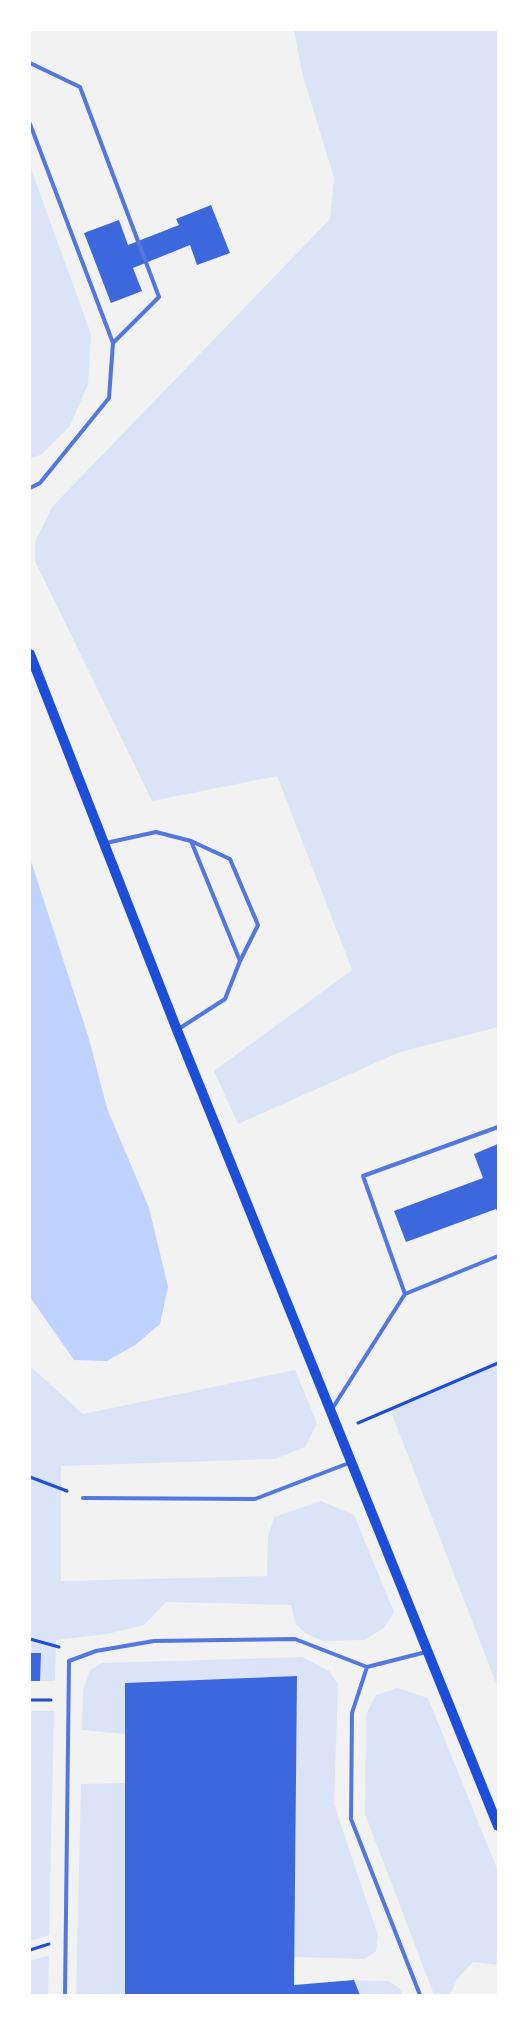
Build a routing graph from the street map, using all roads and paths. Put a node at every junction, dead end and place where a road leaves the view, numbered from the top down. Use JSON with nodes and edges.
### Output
{"nodes":[{"id":1,"x":30,"y":63,"type":"edge"},
{"id":2,"x":30,"y":124,"type":"edge"},
{"id":3,"x":113,"y":343,"type":"junction"},
{"id":4,"x":30,"y":488,"type":"edge"},
{"id":5,"x":30,"y":654,"type":"edge"},
{"id":6,"x":191,"y":841,"type":"junction"},
{"id":7,"x":104,"y":843,"type":"junction"},
{"id":8,"x":240,"y":961,"type":"junction"},
{"id":9,"x":178,"y":1030,"type":"junction"},
{"id":10,"x":498,"y":1128,"type":"edge"},
{"id":11,"x":498,"y":1256,"type":"edge"},
{"id":12,"x":405,"y":1294,"type":"junction"},
{"id":13,"x":498,"y":1363,"type":"edge"},
{"id":14,"x":331,"y":1410,"type":"junction"},
{"id":15,"x":339,"y":1431,"type":"junction"},
{"id":16,"x":351,"y":1462,"type":"junction"},
{"id":17,"x":30,"y":1477,"type":"edge"},
{"id":18,"x":83,"y":1498,"type":"joint"},
{"id":19,"x":428,"y":1651,"type":"junction"},
{"id":20,"x":367,"y":1667,"type":"junction"},
{"id":21,"x":498,"y":1826,"type":"edge"},
{"id":22,"x":65,"y":1995,"type":"edge"},
{"id":23,"x":420,"y":1995,"type":"edge"}],
"edges":[{"from":1,"to":3,"type":"lane"},
{"from":2,"to":3,"type":"lane"},
{"from":3,"to":4,"type":"lane"},
{"from":5,"to":7,"type":"main road"},
{"from":6,"to":7,"type":"lane"},
{"from":6,"to":8,"type":"lane"},
{"from":6,"to":8,"type":"lane"},
{"from":7,"to":9,"type":"main road"},
{"from":8,"to":9,"type":"lane"},
{"from":9,"to":14,"type":"main road"},
{"from":10,"to":12,"type":"lane"},
{"from":11,"to":12,"type":"lane"},
{"from":12,"to":14,"type":"lane"},
{"from":13,"to":15,"type":"path"},
{"from":14,"to":15,"type":"main road"},
{"from":15,"to":16,"type":"main road"},
{"from":16,"to":18,"type":"lane"},
{"from":16,"to":19,"type":"main road"},
{"from":17,"to":18,"type":"path"},
{"from":19,"to":20,"type":"lane"},
{"from":19,"to":21,"type":"main road"},
{"from":20,"to":22,"type":"lane"},
{"from":20,"to":23,"type":"lane"}]}
